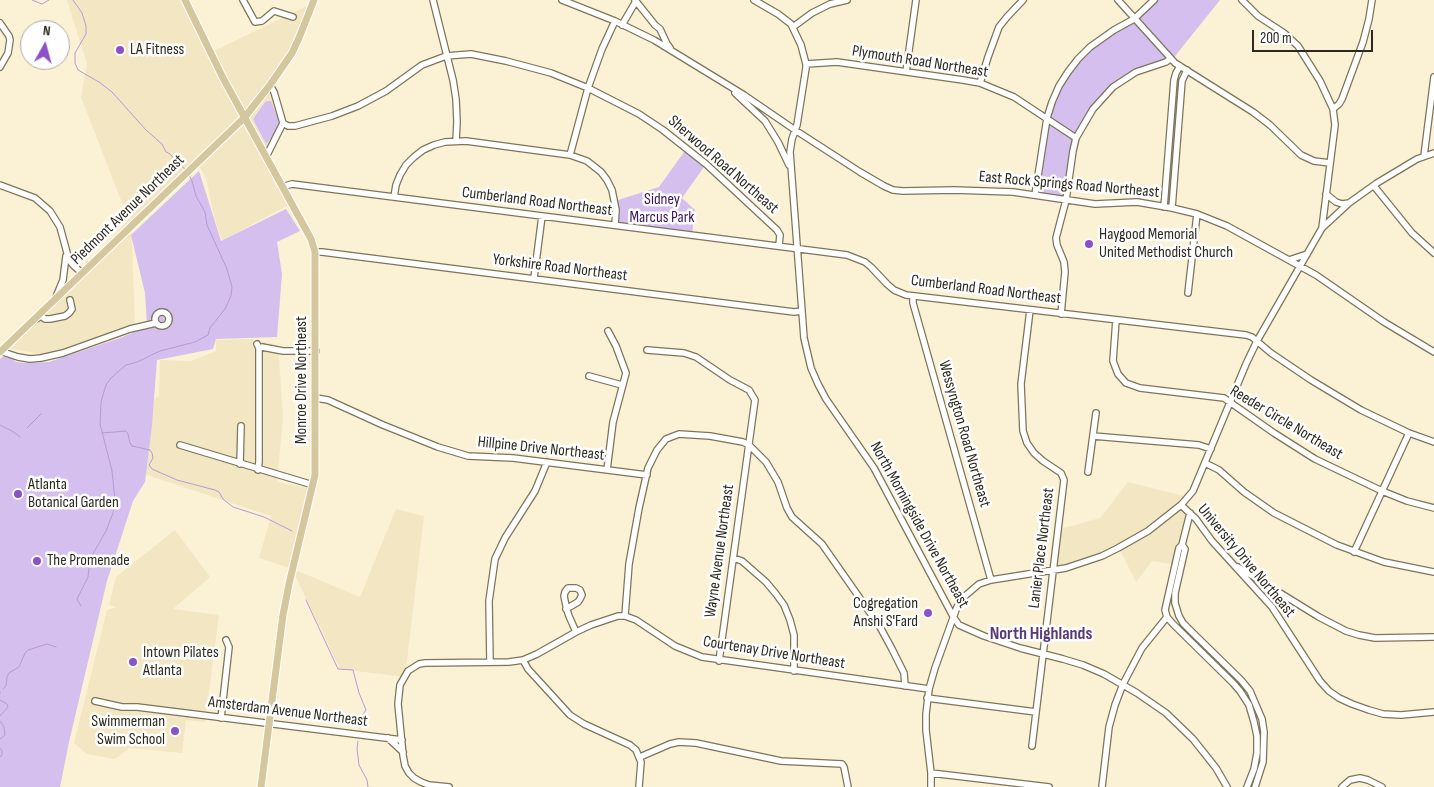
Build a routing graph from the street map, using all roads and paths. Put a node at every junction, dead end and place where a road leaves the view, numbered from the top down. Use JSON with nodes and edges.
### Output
{"nodes":[{"id":1,"x":186,"y":0,"type":"edge"},
{"id":2,"x":243,"y":0,"type":"edge"},
{"id":3,"x":314,"y":0,"type":"edge"},
{"id":4,"x":433,"y":0,"type":"edge"},
{"id":5,"x":562,"y":0,"type":"edge"},
{"id":6,"x":636,"y":0,"type":"edge"},
{"id":7,"x":754,"y":0,"type":"edge"},
{"id":8,"x":847,"y":0,"type":"edge"},
{"id":9,"x":916,"y":0,"type":"edge"},
{"id":10,"x":1023,"y":0,"type":"edge"},
{"id":11,"x":1118,"y":0,"type":"edge"},
{"id":12,"x":1154,"y":0,"type":"edge"},
{"id":13,"x":1242,"y":0,"type":"edge"},
{"id":14,"x":1372,"y":0,"type":"edge"},
{"id":15,"x":292,"y":17,"type":"dead end"},
{"id":16,"x":1134,"y":19,"type":"junction"},
{"id":17,"x":615,"y":21,"type":"junction"},
{"id":18,"x":0,"y":23,"type":"edge"},
{"id":19,"x":622,"y":25,"type":"junction"},
{"id":20,"x":655,"y":25,"type":"junction"},
{"id":21,"x":793,"y":27,"type":"junction"},
{"id":22,"x":654,"y":40,"type":"junction"},
{"id":23,"x":673,"y":51,"type":"junction"},
{"id":24,"x":446,"y":56,"type":"junction"},
{"id":25,"x":1170,"y":59,"type":"junction"},
{"id":26,"x":806,"y":64,"type":"junction"},
{"id":27,"x":1180,"y":66,"type":"junction"},
{"id":28,"x":0,"y":67,"type":"edge"},
{"id":29,"x":1187,"y":70,"type":"junction"},
{"id":30,"x":906,"y":72,"type":"junction"},
{"id":31,"x":1434,"y":77,"type":"edge"},
{"id":32,"x":980,"y":83,"type":"junction"},
{"id":33,"x":270,"y":85,"type":"junction"},
{"id":34,"x":726,"y":85,"type":"junction"},
{"id":35,"x":588,"y":88,"type":"junction"},
{"id":36,"x":1333,"y":109,"type":"junction"},
{"id":37,"x":244,"y":118,"type":"junction"},
{"id":38,"x":1047,"y":118,"type":"junction"},
{"id":39,"x":283,"y":123,"type":"junction"},
{"id":40,"x":795,"y":130,"type":"junction"},
{"id":41,"x":1076,"y":138,"type":"junction"},
{"id":42,"x":1170,"y":140,"type":"junction"},
{"id":43,"x":456,"y":141,"type":"junction"},
{"id":44,"x":1177,"y":141,"type":"junction"},
{"id":45,"x":1434,"y":153,"type":"edge"},
{"id":46,"x":570,"y":155,"type":"junction"},
{"id":47,"x":266,"y":156,"type":"junction"},
{"id":48,"x":1424,"y":156,"type":"junction"},
{"id":49,"x":1330,"y":163,"type":"junction"},
{"id":50,"x":792,"y":177,"type":"junction"},
{"id":51,"x":0,"y":185,"type":"edge"},
{"id":52,"x":1374,"y":186,"type":"junction"},
{"id":53,"x":282,"y":187,"type":"junction"},
{"id":54,"x":1326,"y":194,"type":"junction"},
{"id":55,"x":1035,"y":196,"type":"junction"},
{"id":56,"x":394,"y":197,"type":"junction"},
{"id":57,"x":1066,"y":200,"type":"junction"},
{"id":58,"x":1349,"y":203,"type":"junction"},
{"id":59,"x":1164,"y":206,"type":"junction"},
{"id":60,"x":1172,"y":208,"type":"junction"},
{"id":61,"x":1197,"y":214,"type":"junction"},
{"id":62,"x":542,"y":216,"type":"junction"},
{"id":63,"x":615,"y":225,"type":"junction"},
{"id":64,"x":1322,"y":228,"type":"junction"},
{"id":65,"x":779,"y":246,"type":"junction"},
{"id":66,"x":798,"y":249,"type":"junction"},
{"id":67,"x":315,"y":252,"type":"junction"},
{"id":68,"x":1434,"y":253,"type":"edge"},
{"id":69,"x":66,"y":254,"type":"junction"},
{"id":70,"x":1307,"y":254,"type":"junction"},
{"id":71,"x":1288,"y":260,"type":"junction"},
{"id":72,"x":1300,"y":266,"type":"junction"},
{"id":73,"x":64,"y":272,"type":"junction"},
{"id":74,"x":82,"y":272,"type":"junction"},
{"id":75,"x":534,"y":278,"type":"junction"},
{"id":76,"x":74,"y":281,"type":"junction"},
{"id":77,"x":1188,"y":293,"type":"dead end"},
{"id":78,"x":913,"y":296,"type":"junction"},
{"id":79,"x":55,"y":299,"type":"junction"},
{"id":80,"x":70,"y":300,"type":"dead end"},
{"id":81,"x":1030,"y":310,"type":"junction"},
{"id":82,"x":802,"y":311,"type":"junction"},
{"id":83,"x":1061,"y":314,"type":"junction"},
{"id":84,"x":1116,"y":320,"type":"junction"},
{"id":85,"x":30,"y":323,"type":"junction"},
{"id":86,"x":156,"y":323,"type":"dead end"},
{"id":87,"x":608,"y":331,"type":"dead end"},
{"id":88,"x":1257,"y":341,"type":"junction"},
{"id":89,"x":647,"y":350,"type":"dead end"},
{"id":90,"x":0,"y":351,"type":"edge"},
{"id":91,"x":316,"y":351,"type":"junction"},
{"id":92,"x":1434,"y":352,"type":"edge"},
{"id":93,"x":589,"y":376,"type":"dead end"},
{"id":94,"x":622,"y":385,"type":"junction"},
{"id":95,"x":316,"y":398,"type":"junction"},
{"id":96,"x":1230,"y":403,"type":"junction"},
{"id":97,"x":1096,"y":413,"type":"dead end"},
{"id":98,"x":241,"y":426,"type":"dead end"},
{"id":99,"x":1409,"y":432,"type":"junction"},
{"id":100,"x":1093,"y":436,"type":"junction"},
{"id":101,"x":1434,"y":442,"type":"edge"},
{"id":102,"x":180,"y":445,"type":"dead end"},
{"id":103,"x":749,"y":446,"type":"junction"},
{"id":104,"x":1211,"y":448,"type":"junction"},
{"id":105,"x":547,"y":462,"type":"junction"},
{"id":106,"x":1205,"y":463,"type":"junction"},
{"id":107,"x":240,"y":464,"type":"junction"},
{"id":108,"x":258,"y":470,"type":"junction"},
{"id":109,"x":607,"y":470,"type":"junction"},
{"id":110,"x":1088,"y":472,"type":"dead end"},
{"id":111,"x":646,"y":475,"type":"junction"},
{"id":112,"x":313,"y":486,"type":"junction"},
{"id":113,"x":1382,"y":491,"type":"junction"},
{"id":114,"x":1181,"y":506,"type":"junction"},
{"id":115,"x":1434,"y":508,"type":"edge"},
{"id":116,"x":1190,"y":513,"type":"junction"},
{"id":117,"x":1182,"y":546,"type":"junction"},
{"id":118,"x":1354,"y":552,"type":"junction"},
{"id":119,"x":1225,"y":556,"type":"junction"},
{"id":120,"x":733,"y":558,"type":"junction"},
{"id":121,"x":1053,"y":570,"type":"junction"},
{"id":122,"x":1434,"y":572,"type":"edge"},
{"id":123,"x":991,"y":580,"type":"junction"},
{"id":124,"x":1168,"y":596,"type":"junction"},
{"id":125,"x":1175,"y":597,"type":"junction"},
{"id":126,"x":566,"y":609,"type":"dead end"},
{"id":127,"x":625,"y":616,"type":"junction"},
{"id":128,"x":1167,"y":617,"type":"junction"},
{"id":129,"x":954,"y":618,"type":"junction"},
{"id":130,"x":1183,"y":623,"type":"junction"},
{"id":131,"x":1177,"y":628,"type":"junction"},
{"id":132,"x":576,"y":632,"type":"junction"},
{"id":133,"x":1434,"y":638,"type":"edge"},
{"id":134,"x":226,"y":640,"type":"dead end"},
{"id":135,"x":1043,"y":654,"type":"junction"},
{"id":136,"x":523,"y":660,"type":"junction"},
{"id":137,"x":718,"y":661,"type":"junction"},
{"id":138,"x":490,"y":662,"type":"junction"},
{"id":139,"x":794,"y":671,"type":"junction"},
{"id":140,"x":1238,"y":677,"type":"junction"},
{"id":141,"x":1233,"y":683,"type":"junction"},
{"id":142,"x":1122,"y":684,"type":"junction"},
{"id":143,"x":905,"y":686,"type":"junction"},
{"id":144,"x":929,"y":689,"type":"junction"},
{"id":145,"x":927,"y":698,"type":"junction"},
{"id":146,"x":95,"y":701,"type":"dead end"},
{"id":147,"x":1036,"y":712,"type":"junction"},
{"id":148,"x":1434,"y":712,"type":"edge"},
{"id":149,"x":221,"y":718,"type":"junction"},
{"id":150,"x":269,"y":724,"type":"junction"},
{"id":151,"x":400,"y":725,"type":"junction"},
{"id":152,"x":1264,"y":728,"type":"junction"},
{"id":153,"x":1256,"y":729,"type":"junction"},
{"id":154,"x":388,"y":738,"type":"junction"},
{"id":155,"x":402,"y":740,"type":"junction"},
{"id":156,"x":1032,"y":746,"type":"dead end"},
{"id":157,"x":403,"y":752,"type":"junction"},
{"id":158,"x":640,"y":757,"type":"junction"},
{"id":159,"x":931,"y":773,"type":"junction"},
{"id":160,"x":261,"y":787,"type":"edge"},
{"id":161,"x":449,"y":787,"type":"edge"},
{"id":162,"x":639,"y":787,"type":"edge"},
{"id":163,"x":848,"y":787,"type":"edge"},
{"id":164,"x":931,"y":787,"type":"edge"},
{"id":165,"x":1049,"y":787,"type":"edge"},
{"id":166,"x":1102,"y":787,"type":"edge"},
{"id":167,"x":1227,"y":787,"type":"edge"},
{"id":168,"x":1247,"y":787,"type":"edge"},
{"id":169,"x":1255,"y":787,"type":"edge"},
{"id":170,"x":1342,"y":787,"type":"edge"},
{"id":171,"x":1382,"y":787,"type":"edge"}],
"edges":[{"from":1,"to":37,"type":"main road","name":"Monroe Drive Northeast"},
{"from":2,"to":15,"type":"street"},
{"from":3,"to":33,"type":"main road","name":"Piedmont Avenue Northeast"},
{"from":4,"to":24,"type":"street"},
{"from":5,"to":17,"type":"street","name":"East Rock Springs Road Northeast"},
{"from":6,"to":19,"type":"street"},
{"from":6,"to":20,"type":"street"},
{"from":7,"to":21,"type":"street"},
{"from":8,"to":21,"type":"street"},
{"from":9,"to":30,"type":"street"},
{"from":10,"to":32,"type":"street"},
{"from":11,"to":16,"type":"street"},
{"from":12,"to":16,"type":"street"},
{"from":13,"to":36,"type":"street"},
{"from":14,"to":36,"type":"street"},
{"from":16,"to":25,"type":"street"},
{"from":16,"to":38,"type":"street"},
{"from":17,"to":19,"type":"street","name":"East Rock Springs Road Northeast"},
{"from":17,"to":35,"type":"street"},
{"from":18,"to":28,"type":"street"},
{"from":19,"to":22,"type":"street","name":"East Rock Springs Road Northeast"},
{"from":20,"to":22,"type":"street"},
{"from":20,"to":23,"type":"street"},
{"from":21,"to":26,"type":"street"},
{"from":22,"to":23,"type":"street","name":"East Rock Springs Road Northeast"},
{"from":23,"to":34,"type":"street","name":"East Rock Springs Road Northeast"},
{"from":24,"to":35,"type":"street","name":"Sherwood Road Northeast"},
{"from":24,"to":39,"type":"street","name":"Sherwood Road Northeast"},
{"from":24,"to":43,"type":"street"},
{"from":25,"to":27,"type":"street"},
{"from":25,"to":41,"type":"street"},
{"from":26,"to":30,"type":"street","name":"Plymouth Road Northeast"},
{"from":26,"to":40,"type":"street","name":"North Morningside Drive Northeast"},
{"from":27,"to":29,"type":"street"},
{"from":27,"to":42,"type":"street"},
{"from":29,"to":44,"type":"street"},
{"from":29,"to":49,"type":"street"},
{"from":30,"to":32,"type":"street","name":"Plymouth Road Northeast"},
{"from":31,"to":48,"type":"street"},
{"from":32,"to":38,"type":"street","name":"Plymouth Road Northeast"},
{"from":33,"to":37,"type":"main road","name":"Piedmont Avenue Northeast"},
{"from":33,"to":39,"type":"street"},
{"from":34,"to":40,"type":"street","name":"East Rock Springs Road Northeast"},
{"from":34,"to":50,"type":"street"},
{"from":35,"to":46,"type":"street"},
{"from":35,"to":65,"type":"street","name":"Sherwood Road Northeast"},
{"from":36,"to":49,"type":"street"},
{"from":37,"to":47,"type":"main road","name":"Monroe Drive Northeast"},
{"from":37,"to":74,"type":"main road","name":"Piedmont Avenue Northeast"},
{"from":38,"to":41,"type":"street","name":"Plymouth Road Northeast"},
{"from":38,"to":55,"type":"street"},
{"from":39,"to":47,"type":"street"},
{"from":40,"to":50,"type":"street","name":"North Morningside Drive Northeast"},
{"from":40,"to":55,"type":"street","name":"East Rock Springs Road Northeast"},
{"from":41,"to":57,"type":"street"},
{"from":42,"to":44,"type":"street"},
{"from":42,"to":59,"type":"street"},
{"from":43,"to":46,"type":"street"},
{"from":43,"to":56,"type":"street"},
{"from":44,"to":60,"type":"street"},
{"from":45,"to":48,"type":"street"},
{"from":46,"to":63,"type":"street"},
{"from":47,"to":53,"type":"main road","name":"Monroe Drive Northeast"},
{"from":48,"to":52,"type":"street"},
{"from":49,"to":54,"type":"street"},
{"from":50,"to":66,"type":"street","name":"North Morningside Drive Northeast"},
{"from":51,"to":69,"type":"street"},
{"from":52,"to":58,"type":"street"},
{"from":52,"to":68,"type":"street"},
{"from":53,"to":56,"type":"street","name":"Cumberland Road Northeast"},
{"from":53,"to":67,"type":"main road","name":"Monroe Drive Northeast"},
{"from":54,"to":58,"type":"street"},
{"from":54,"to":64,"type":"street"},
{"from":55,"to":57,"type":"street","name":"East Rock Springs Road Northeast"},
{"from":56,"to":62,"type":"street","name":"Cumberland Road Northeast"},
{"from":57,"to":59,"type":"street","name":"East Rock Springs Road Northeast"},
{"from":57,"to":83,"type":"street"},
{"from":58,"to":64,"type":"street"},
{"from":59,"to":60,"type":"street","name":"East Rock Springs Road Northeast"},
{"from":60,"to":61,"type":"street","name":"East Rock Springs Road Northeast"},
{"from":61,"to":71,"type":"street","name":"East Rock Springs Road Northeast"},
{"from":61,"to":77,"type":"street"},
{"from":62,"to":63,"type":"street","name":"Cumberland Road Northeast"},
{"from":62,"to":75,"type":"street"},
{"from":63,"to":65,"type":"street","name":"Cumberland Road Northeast"},
{"from":64,"to":70,"type":"street"},
{"from":65,"to":66,"type":"street","name":"Cumberland Road Northeast"},
{"from":66,"to":78,"type":"street","name":"Cumberland Road Northeast"},
{"from":66,"to":82,"type":"street","name":"North Morningside Drive Northeast"},
{"from":67,"to":75,"type":"street","name":"Yorkshire Road Northeast"},
{"from":67,"to":91,"type":"main road","name":"Monroe Drive Northeast"},
{"from":69,"to":73,"type":"street"},
{"from":69,"to":74,"type":"street"},
{"from":70,"to":71,"type":"street"},
{"from":70,"to":72,"type":"street"},
{"from":71,"to":72,"type":"street","name":"East Rock Springs Road Northeast"},
{"from":72,"to":88,"type":"street"},
{"from":72,"to":92,"type":"street","name":"East Rock Springs Road Northeast"},
{"from":73,"to":76,"type":"street"},
{"from":73,"to":79,"type":"street"},
{"from":74,"to":76,"type":"main road","name":"Piedmont Avenue Northeast"},
{"from":75,"to":82,"type":"street","name":"Yorkshire Road Northeast"},
{"from":76,"to":79,"type":"main road","name":"Piedmont Avenue Northeast"},
{"from":78,"to":81,"type":"street","name":"Cumberland Road Northeast"},
{"from":78,"to":123,"type":"street","name":"Wessyngton Road Northeast"},
{"from":79,"to":85,"type":"main road","name":"Piedmont Avenue Northeast"},
{"from":80,"to":85,"type":"street"},
{"from":81,"to":83,"type":"street","name":"Cumberland Road Northeast"},
{"from":81,"to":121,"type":"street","name":"Lanier Place Northeast"},
{"from":82,"to":129,"type":"street","name":"North Morningside Drive Northeast"},
{"from":83,"to":84,"type":"street","name":"Cumberland Road Northeast"},
{"from":84,"to":88,"type":"street","name":"Cumberland Road Northeast"},
{"from":84,"to":96,"type":"street","name":"Reeder Circle Northeast"},
{"from":85,"to":90,"type":"main road","name":"Piedmont Avenue Northeast"},
{"from":86,"to":90,"type":"street"},
{"from":87,"to":94,"type":"street"},
{"from":88,"to":96,"type":"street"},
{"from":88,"to":99,"type":"street","name":"Cumberland Road Northeast"},
{"from":89,"to":103,"type":"street","name":"Wayne Avenue Northeast"},
{"from":91,"to":95,"type":"main road","name":"Monroe Drive Northeast"},
{"from":91,"to":108,"type":"street"},
{"from":93,"to":94,"type":"street"},
{"from":94,"to":109,"type":"street"},
{"from":95,"to":105,"type":"street","name":"Hillpine Drive Northeast"},
{"from":95,"to":112,"type":"main road","name":"Monroe Drive Northeast"},
{"from":96,"to":104,"type":"street"},
{"from":96,"to":113,"type":"street","name":"Reeder Circle Northeast"},
{"from":97,"to":100,"type":"street"},
{"from":98,"to":107,"type":"street"},
{"from":99,"to":101,"type":"street","name":"Cumberland Road Northeast"},
{"from":99,"to":113,"type":"street"},
{"from":100,"to":104,"type":"street"},
{"from":100,"to":110,"type":"street"},
{"from":102,"to":107,"type":"street"},
{"from":103,"to":111,"type":"street"},
{"from":103,"to":120,"type":"street","name":"Wayne Avenue Northeast"},
{"from":103,"to":143,"type":"street"},
{"from":104,"to":106,"type":"street"},
{"from":105,"to":109,"type":"street","name":"Hillpine Drive Northeast"},
{"from":105,"to":138,"type":"street"},
{"from":106,"to":114,"type":"street"},
{"from":106,"to":118,"type":"street"},
{"from":107,"to":108,"type":"street"},
{"from":108,"to":112,"type":"street"},
{"from":109,"to":111,"type":"street","name":"Hillpine Drive Northeast"},
{"from":111,"to":127,"type":"street"},
{"from":112,"to":150,"type":"main road","name":"Monroe Drive Northeast"},
{"from":113,"to":115,"type":"street","name":"Reeder Circle Northeast"},
{"from":113,"to":118,"type":"street"},
{"from":114,"to":116,"type":"street","name":"University Drive Northeast"},
{"from":114,"to":121,"type":"street"},
{"from":116,"to":117,"type":"street"},
{"from":116,"to":119,"type":"street","name":"University Drive Northeast"},
{"from":117,"to":124,"type":"street"},
{"from":117,"to":125,"type":"street"},
{"from":118,"to":122,"type":"street"},
{"from":119,"to":133,"type":"street"},
{"from":119,"to":148,"type":"street","name":"University Drive Northeast"},
{"from":120,"to":137,"type":"street","name":"Wayne Avenue Northeast"},
{"from":120,"to":139,"type":"street"},
{"from":121,"to":123,"type":"street"},
{"from":121,"to":135,"type":"street","name":"Lanier Place Northeast"},
{"from":123,"to":129,"type":"street"},
{"from":124,"to":125,"type":"street"},
{"from":124,"to":128,"type":"street"},
{"from":125,"to":130,"type":"street"},
{"from":126,"to":132,"type":"street"},
{"from":127,"to":132,"type":"street"},
{"from":127,"to":137,"type":"street","name":"Courtenay Drive Northeast"},
{"from":128,"to":131,"type":"street"},
{"from":128,"to":142,"type":"street"},
{"from":129,"to":135,"type":"street","name":"North Morningside Drive Northeast"},
{"from":129,"to":144,"type":"street"},
{"from":130,"to":131,"type":"street"},
{"from":130,"to":140,"type":"street"},
{"from":131,"to":141,"type":"street"},
{"from":132,"to":136,"type":"street"},
{"from":134,"to":149,"type":"street"},
{"from":135,"to":142,"type":"street","name":"North Morningside Drive Northeast"},
{"from":135,"to":147,"type":"street","name":"Lanier Place Northeast"},
{"from":136,"to":138,"type":"street"},
{"from":136,"to":158,"type":"street"},
{"from":137,"to":139,"type":"street","name":"Courtenay Drive Northeast"},
{"from":138,"to":151,"type":"street"},
{"from":139,"to":143,"type":"street","name":"Courtenay Drive Northeast"},
{"from":140,"to":141,"type":"street"},
{"from":140,"to":152,"type":"street"},
{"from":141,"to":153,"type":"street"},
{"from":142,"to":166,"type":"street"},
{"from":142,"to":167,"type":"street","name":"North Morningside Drive Northeast"},
{"from":143,"to":144,"type":"street","name":"Courtenay Drive Northeast"},
{"from":144,"to":145,"type":"street"},
{"from":145,"to":147,"type":"street"},
{"from":145,"to":159,"type":"street"},
{"from":146,"to":149,"type":"street","name":"Amsterdam Avenue Northeast"},
{"from":147,"to":156,"type":"street","name":"Lanier Place Northeast"},
{"from":149,"to":150,"type":"street","name":"Amsterdam Avenue Northeast"},
{"from":150,"to":154,"type":"street","name":"Amsterdam Avenue Northeast"},
{"from":150,"to":160,"type":"main road","name":"Monroe Drive Northeast"},
{"from":151,"to":154,"type":"street"},
{"from":151,"to":155,"type":"street"},
{"from":152,"to":153,"type":"street"},
{"from":152,"to":169,"type":"street"},
{"from":153,"to":168,"type":"street"},
{"from":154,"to":155,"type":"street","name":"Amsterdam Avenue Northeast"},
{"from":154,"to":157,"type":"street"},
{"from":155,"to":157,"type":"street"},
{"from":157,"to":161,"type":"street"},
{"from":158,"to":162,"type":"street"},
{"from":158,"to":163,"type":"street"},
{"from":159,"to":164,"type":"street"},
{"from":159,"to":165,"type":"street"},
{"from":170,"to":171,"type":"street"}]}
